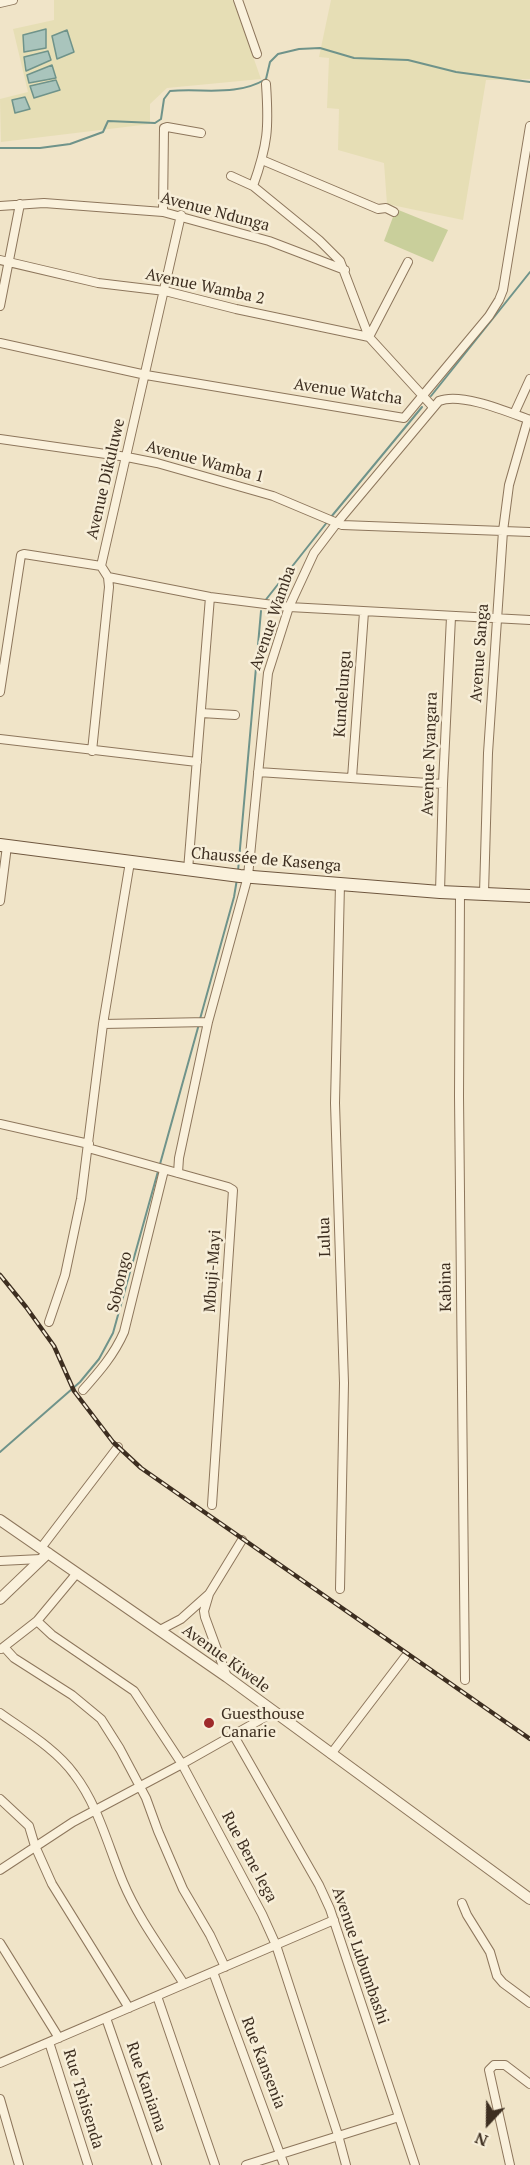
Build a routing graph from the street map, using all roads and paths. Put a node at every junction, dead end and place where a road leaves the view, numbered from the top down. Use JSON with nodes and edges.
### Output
{"nodes":[{"id":1,"x":13,"y":0,"type":"edge"},
{"id":2,"x":238,"y":0,"type":"edge"},
{"id":3,"x":0,"y":3,"type":"edge"},
{"id":4,"x":257,"y":54,"type":"dead end"},
{"id":5,"x":266,"y":84,"type":"dead end"},
{"id":6,"x":530,"y":126,"type":"edge"},
{"id":7,"x":201,"y":133,"type":"dead end"},
{"id":8,"x":262,"y":160,"type":"junction"},
{"id":9,"x":231,"y":176,"type":"dead end"},
{"id":10,"x":253,"y":186,"type":"junction"},
{"id":11,"x":20,"y":204,"type":"junction"},
{"id":12,"x":0,"y":206,"type":"edge"},
{"id":13,"x":163,"y":212,"type":"junction"},
{"id":14,"x":394,"y":212,"type":"dead end"},
{"id":15,"x":181,"y":215,"type":"junction"},
{"id":16,"x":4,"y":261,"type":"edge"},
{"id":17,"x":408,"y":262,"type":"dead end"},
{"id":18,"x":345,"y":270,"type":"junction"},
{"id":19,"x":165,"y":291,"type":"junction"},
{"id":20,"x":0,"y":306,"type":"edge"},
{"id":21,"x":369,"y":337,"type":"junction"},
{"id":22,"x":0,"y":343,"type":"edge"},
{"id":23,"x":146,"y":375,"type":"junction"},
{"id":24,"x":530,"y":379,"type":"edge"},
{"id":25,"x":423,"y":394,"type":"junction"},
{"id":26,"x":433,"y":407,"type":"junction"},
{"id":27,"x":514,"y":414,"type":"junction"},
{"id":28,"x":529,"y":419,"type":"edge"},
{"id":29,"x":0,"y":439,"type":"edge"},
{"id":30,"x":127,"y":457,"type":"junction"},
{"id":31,"x":331,"y":521,"type":"junction"},
{"id":32,"x":503,"y":531,"type":"junction"},
{"id":33,"x":530,"y":532,"type":"edge"},
{"id":34,"x":101,"y":566,"type":"junction"},
{"id":35,"x":108,"y":577,"type":"junction"},
{"id":36,"x":210,"y":597,"type":"junction"},
{"id":37,"x":289,"y":607,"type":"junction"},
{"id":38,"x":364,"y":612,"type":"junction"},
{"id":39,"x":451,"y":617,"type":"junction"},
{"id":40,"x":498,"y":618,"type":"junction"},
{"id":41,"x":530,"y":620,"type":"edge"},
{"id":42,"x":0,"y":692,"type":"edge"},
{"id":43,"x":201,"y":713,"type":"junction"},
{"id":44,"x":235,"y":715,"type":"dead end"},
{"id":45,"x":0,"y":739,"type":"edge"},
{"id":46,"x":92,"y":751,"type":"junction"},
{"id":47,"x":197,"y":762,"type":"junction"},
{"id":48,"x":258,"y":772,"type":"junction"},
{"id":49,"x":352,"y":778,"type":"junction"},
{"id":50,"x":443,"y":784,"type":"junction"},
{"id":51,"x":3,"y":846,"type":"edge"},
{"id":52,"x":130,"y":862,"type":"junction"},
{"id":53,"x":188,"y":870,"type":"junction"},
{"id":54,"x":240,"y":876,"type":"junction"},
{"id":55,"x":340,"y":884,"type":"junction"},
{"id":56,"x":441,"y":892,"type":"junction"},
{"id":57,"x":460,"y":893,"type":"junction"},
{"id":58,"x":484,"y":893,"type":"junction"},
{"id":59,"x":530,"y":896,"type":"edge"},
{"id":60,"x":0,"y":901,"type":"edge"},
{"id":61,"x":208,"y":1022,"type":"junction"},
{"id":62,"x":103,"y":1024,"type":"junction"},
{"id":63,"x":0,"y":1124,"type":"edge"},
{"id":64,"x":88,"y":1146,"type":"junction"},
{"id":65,"x":164,"y":1170,"type":"junction"},
{"id":66,"x":178,"y":1173,"type":"junction"},
{"id":67,"x":49,"y":1322,"type":"dead end"},
{"id":68,"x":82,"y":1390,"type":"dead end"},
{"id":69,"x":118,"y":1447,"type":"dead end"},
{"id":70,"x":212,"y":1505,"type":"dead end"},
{"id":71,"x":0,"y":1520,"type":"edge"},
{"id":72,"x":242,"y":1540,"type":"dead end"},
{"id":73,"x":43,"y":1553,"type":"junction"},
{"id":74,"x":0,"y":1561,"type":"edge"},
{"id":75,"x":76,"y":1573,"type":"junction"},
{"id":76,"x":340,"y":1588,"type":"dead end"},
{"id":77,"x":209,"y":1594,"type":"junction"},
{"id":78,"x":2,"y":1595,"type":"edge"},
{"id":79,"x":37,"y":1621,"type":"junction"},
{"id":80,"x":160,"y":1630,"type":"junction"},
{"id":81,"x":2,"y":1649,"type":"edge"},
{"id":82,"x":405,"y":1657,"type":"dead end"},
{"id":83,"x":227,"y":1677,"type":"junction"},
{"id":84,"x":465,"y":1680,"type":"dead end"},
{"id":85,"x":274,"y":1712,"type":"junction"},
{"id":86,"x":0,"y":1713,"type":"edge"},
{"id":87,"x":234,"y":1736,"type":"junction"},
{"id":88,"x":331,"y":1754,"type":"junction"},
{"id":89,"x":183,"y":1764,"type":"junction"},
{"id":90,"x":140,"y":1787,"type":"junction"},
{"id":91,"x":0,"y":1799,"type":"edge"},
{"id":92,"x":95,"y":1810,"type":"junction"},
{"id":93,"x":35,"y":1846,"type":"junction"},
{"id":94,"x":0,"y":1870,"type":"edge"},
{"id":95,"x":530,"y":1899,"type":"edge"},
{"id":96,"x":462,"y":1903,"type":"dead end"},
{"id":97,"x":334,"y":1920,"type":"junction"},
{"id":98,"x":0,"y":1943,"type":"edge"},
{"id":99,"x":276,"y":1945,"type":"junction"},
{"id":100,"x":225,"y":1967,"type":"junction"},
{"id":101,"x":213,"y":1972,"type":"junction"},
{"id":102,"x":184,"y":1984,"type":"junction"},
{"id":103,"x":157,"y":1996,"type":"junction"},
{"id":104,"x":530,"y":2003,"type":"edge"},
{"id":105,"x":129,"y":2008,"type":"junction"},
{"id":106,"x":106,"y":2018,"type":"junction"},
{"id":107,"x":59,"y":2038,"type":"junction"},
{"id":108,"x":50,"y":2042,"type":"junction"},
{"id":109,"x":0,"y":2063,"type":"edge"},
{"id":110,"x":530,"y":2084,"type":"edge"},
{"id":111,"x":0,"y":2099,"type":"edge"},
{"id":112,"x":399,"y":2117,"type":"junction"},
{"id":113,"x":338,"y":2135,"type":"junction"},
{"id":114,"x":281,"y":2154,"type":"junction"},
{"id":115,"x":19,"y":2165,"type":"edge"},
{"id":116,"x":88,"y":2165,"type":"edge"},
{"id":117,"x":157,"y":2165,"type":"edge"},
{"id":118,"x":215,"y":2165,"type":"edge"},
{"id":119,"x":246,"y":2165,"type":"edge"},
{"id":120,"x":284,"y":2165,"type":"edge"},
{"id":121,"x":346,"y":2165,"type":"edge"},
{"id":122,"x":415,"y":2165,"type":"edge"},
{"id":123,"x":510,"y":2165,"type":"edge"}],
"edges":[{"from":1,"to":3,"type":"street"},
{"from":2,"to":4,"type":"street"},
{"from":5,"to":8,"type":"street"},
{"from":6,"to":25,"type":"street","name":"Avenue Watcha"},
{"from":7,"to":13,"type":"street"},
{"from":8,"to":10,"type":"street"},
{"from":8,"to":14,"type":"street"},
{"from":9,"to":10,"type":"street"},
{"from":10,"to":18,"type":"street"},
{"from":11,"to":12,"type":"street","name":"Avenue Ndunga"},
{"from":11,"to":13,"type":"street","name":"Avenue Ndunga"},
{"from":11,"to":16,"type":"street"},
{"from":13,"to":15,"type":"street","name":"Avenue Ndunga"},
{"from":15,"to":18,"type":"street","name":"Avenue Ndunga"},
{"from":15,"to":19,"type":"street","name":"Avenue Dikuluwe"},
{"from":16,"to":19,"type":"street","name":"Avenue Wamba 2"},
{"from":16,"to":20,"type":"street"},
{"from":17,"to":21,"type":"street"},
{"from":18,"to":21,"type":"street"},
{"from":19,"to":21,"type":"street","name":"Avenue Wamba 2"},
{"from":19,"to":23,"type":"street","name":"Avenue Dikuluwe"},
{"from":21,"to":25,"type":"street"},
{"from":22,"to":23,"type":"street","name":"Avenue Watcha"},
{"from":23,"to":25,"type":"street","name":"Avenue Watcha"},
{"from":23,"to":30,"type":"street","name":"Avenue Dikuluwe"},
{"from":24,"to":27,"type":"street"},
{"from":25,"to":26,"type":"street"},
{"from":26,"to":27,"type":"street"},
{"from":26,"to":31,"type":"street","name":"Avenue Wamba"},
{"from":27,"to":28,"type":"street"},
{"from":28,"to":32,"type":"street","name":"Avenue Sanga"},
{"from":29,"to":30,"type":"street","name":"Avenue Wamba 1"},
{"from":30,"to":31,"type":"street","name":"Avenue Wamba 1"},
{"from":30,"to":34,"type":"street","name":"Avenue Dikuluwe"},
{"from":31,"to":32,"type":"street","name":"Avenue Wamba 1"},
{"from":31,"to":37,"type":"street","name":"Avenue Wamba"},
{"from":32,"to":33,"type":"street","name":"Avenue Wamba 1"},
{"from":32,"to":40,"type":"street","name":"Avenue Sanga"},
{"from":34,"to":35,"type":"street","name":"Avenue Dikuluwe"},
{"from":34,"to":42,"type":"street"},
{"from":35,"to":36,"type":"street"},
{"from":35,"to":46,"type":"street"},
{"from":36,"to":37,"type":"street"},
{"from":36,"to":43,"type":"street"},
{"from":37,"to":38,"type":"street"},
{"from":37,"to":48,"type":"street","name":"Avenue Wamba"},
{"from":38,"to":39,"type":"street"},
{"from":38,"to":49,"type":"street","name":"Kundelungu"},
{"from":39,"to":40,"type":"street"},
{"from":39,"to":50,"type":"street","name":"Avenue Nyangara"},
{"from":40,"to":41,"type":"street"},
{"from":40,"to":58,"type":"street","name":"Avenue Sanga"},
{"from":43,"to":44,"type":"street"},
{"from":43,"to":47,"type":"street"},
{"from":45,"to":46,"type":"street"},
{"from":46,"to":47,"type":"street"},
{"from":47,"to":53,"type":"street"},
{"from":48,"to":49,"type":"street"},
{"from":48,"to":54,"type":"street","name":"Avenue Wamba"},
{"from":49,"to":50,"type":"street"},
{"from":50,"to":56,"type":"street","name":"Avenue Nyangara"},
{"from":51,"to":52,"type":"main road","name":"Chaussée de Kasenga"},
{"from":51,"to":60,"type":"street"},
{"from":52,"to":53,"type":"main road","name":"Chaussée de Kasenga"},
{"from":52,"to":62,"type":"street"},
{"from":53,"to":54,"type":"main road","name":"Chaussée de Kasenga"},
{"from":54,"to":55,"type":"main road","name":"Chaussée de Kasenga"},
{"from":54,"to":61,"type":"street","name":"Avenue Wamba"},
{"from":55,"to":56,"type":"main road","name":"Chaussée de Kasenga"},
{"from":55,"to":76,"type":"street","name":"Lulua"},
{"from":56,"to":57,"type":"main road","name":"Chaussée de Kasenga"},
{"from":57,"to":58,"type":"main road","name":"Chaussée de Kasenga"},
{"from":57,"to":84,"type":"street","name":"Kabina"},
{"from":58,"to":59,"type":"main road","name":"Chaussée de Kasenga"},
{"from":61,"to":62,"type":"street"},
{"from":61,"to":66,"type":"street","name":"Avenue Wamba"},
{"from":62,"to":64,"type":"street"},
{"from":63,"to":64,"type":"street","name":"Mbuji-Mayi"},
{"from":64,"to":65,"type":"street","name":"Mbuji-Mayi"},
{"from":64,"to":67,"type":"street"},
{"from":65,"to":66,"type":"street","name":"Mbuji-Mayi"},
{"from":65,"to":68,"type":"street","name":"Sobongo"},
{"from":66,"to":70,"type":"street","name":"Mbuji-Mayi"},
{"from":69,"to":73,"type":"street"},
{"from":71,"to":73,"type":"street","name":"Avenue Kiwele"},
{"from":72,"to":77,"type":"street"},
{"from":73,"to":74,"type":"street"},
{"from":73,"to":75,"type":"street","name":"Avenue Kiwele"},
{"from":73,"to":78,"type":"street"},
{"from":75,"to":79,"type":"street"},
{"from":75,"to":80,"type":"street","name":"Avenue Kiwele"},
{"from":77,"to":80,"type":"street"},
{"from":77,"to":83,"type":"street"},
{"from":79,"to":81,"type":"street"},
{"from":79,"to":89,"type":"street","name":"Rue Bene lega"},
{"from":80,"to":83,"type":"street","name":"Avenue Kiwele"},
{"from":81,"to":90,"type":"street"},
{"from":82,"to":88,"type":"street"},
{"from":83,"to":85,"type":"street","name":"Avenue Kiwele"},
{"from":85,"to":87,"type":"street"},
{"from":85,"to":88,"type":"street","name":"Avenue Kiwele"},
{"from":86,"to":92,"type":"street"},
{"from":87,"to":89,"type":"street"},
{"from":87,"to":97,"type":"street","name":"Avenue Lubumbashi"},
{"from":88,"to":95,"type":"street","name":"Avenue Kiwele"},
{"from":89,"to":90,"type":"street"},
{"from":89,"to":99,"type":"street","name":"Rue Bene lega"},
{"from":90,"to":92,"type":"street"},
{"from":90,"to":100,"type":"street"},
{"from":91,"to":93,"type":"street"},
{"from":92,"to":93,"type":"street"},
{"from":92,"to":102,"type":"street"},
{"from":93,"to":94,"type":"street"},
{"from":93,"to":105,"type":"street"},
{"from":96,"to":104,"type":"street"},
{"from":97,"to":99,"type":"street"},
{"from":97,"to":112,"type":"street","name":"Avenue Lubumbashi"},
{"from":98,"to":107,"type":"street"},
{"from":99,"to":100,"type":"street"},
{"from":99,"to":113,"type":"street","name":"Rue Bene lega"},
{"from":100,"to":101,"type":"street"},
{"from":101,"to":102,"type":"street"},
{"from":101,"to":114,"type":"street","name":"Rue Kansenia"},
{"from":102,"to":103,"type":"street"},
{"from":103,"to":105,"type":"street"},
{"from":103,"to":118,"type":"street"},
{"from":105,"to":106,"type":"street"},
{"from":106,"to":107,"type":"street"},
{"from":106,"to":117,"type":"street","name":"Rue Kaniama"},
{"from":107,"to":108,"type":"street"},
{"from":108,"to":109,"type":"street"},
{"from":108,"to":116,"type":"street","name":"Rue Tshisenda"},
{"from":110,"to":123,"type":"street"},
{"from":111,"to":115,"type":"street"},
{"from":112,"to":113,"type":"street"},
{"from":112,"to":122,"type":"street","name":"Avenue Lubumbashi"},
{"from":113,"to":114,"type":"street"},
{"from":113,"to":121,"type":"street","name":"Rue Bene lega"},
{"from":114,"to":119,"type":"street"},
{"from":114,"to":120,"type":"street","name":"Rue Kansenia"}]}
